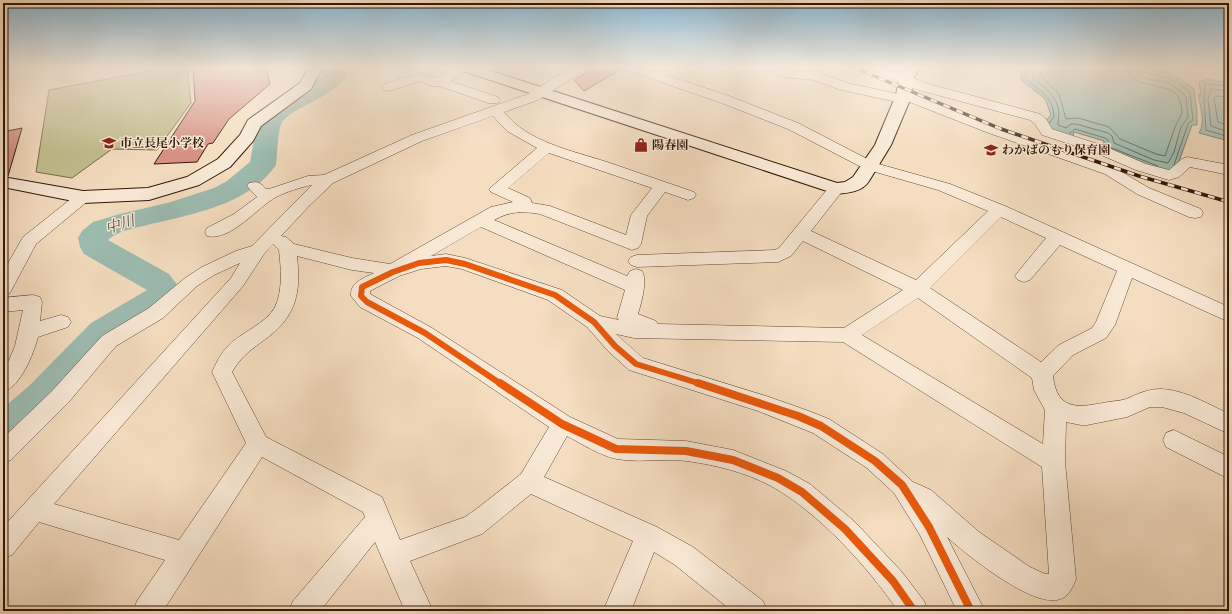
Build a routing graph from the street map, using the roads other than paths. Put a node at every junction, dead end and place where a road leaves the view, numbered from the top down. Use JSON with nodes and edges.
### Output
{"nodes":[{"id":1,"x":292,"y":96,"type":"edge"},
{"id":2,"x":472,"y":96,"type":"edge"},
{"id":3,"x":535,"y":96,"type":"edge"},
{"id":4,"x":553,"y":96,"type":"edge"},
{"id":5,"x":714,"y":96,"type":"edge"},
{"id":6,"x":902,"y":96,"type":"edge"},
{"id":7,"x":927,"y":96,"type":"edge"},
{"id":8,"x":955,"y":96,"type":"edge"},
{"id":9,"x":494,"y":105,"type":"junction"},
{"id":10,"x":547,"y":147,"type":"junction"},
{"id":11,"x":870,"y":166,"type":"junction"},
{"id":12,"x":1229,"y":170,"type":"edge"},
{"id":13,"x":327,"y":180,"type":"junction"},
{"id":14,"x":3,"y":182,"type":"edge"},
{"id":15,"x":662,"y":185,"type":"junction"},
{"id":16,"x":255,"y":186,"type":"dead end"},
{"id":17,"x":836,"y":188,"type":"junction"},
{"id":18,"x":270,"y":194,"type":"junction"},
{"id":19,"x":688,"y":195,"type":"dead end"},
{"id":20,"x":84,"y":197,"type":"junction"},
{"id":21,"x":524,"y":206,"type":"junction"},
{"id":22,"x":999,"y":210,"type":"junction"},
{"id":23,"x":1195,"y":213,"type":"dead end"},
{"id":24,"x":480,"y":220,"type":"junction"},
{"id":25,"x":213,"y":232,"type":"dead end"},
{"id":26,"x":801,"y":233,"type":"junction"},
{"id":27,"x":1057,"y":237,"type":"junction"},
{"id":28,"x":280,"y":242,"type":"junction"},
{"id":29,"x":632,"y":244,"type":"junction"},
{"id":30,"x":258,"y":250,"type":"junction"},
{"id":31,"x":637,"y":261,"type":"junction"},
{"id":32,"x":1127,"y":268,"type":"junction"},
{"id":33,"x":392,"y":271,"type":"junction"},
{"id":34,"x":1024,"y":276,"type":"dead end"},
{"id":35,"x":635,"y":287,"type":"junction"},
{"id":36,"x":3,"y":288,"type":"edge"},
{"id":37,"x":918,"y":290,"type":"junction"},
{"id":38,"x":3,"y":305,"type":"edge"},
{"id":39,"x":1229,"y":315,"type":"edge"},
{"id":40,"x":62,"y":322,"type":"dead end"},
{"id":41,"x":594,"y":322,"type":"junction"},
{"id":42,"x":664,"y":331,"type":"junction"},
{"id":43,"x":31,"y":332,"type":"junction"},
{"id":44,"x":847,"y":335,"type":"junction"},
{"id":45,"x":1042,"y":374,"type":"junction"},
{"id":46,"x":6,"y":377,"type":"edge"},
{"id":47,"x":1056,"y":407,"type":"junction"},
{"id":48,"x":562,"y":424,"type":"junction"},
{"id":49,"x":1229,"y":426,"type":"edge"},
{"id":50,"x":1174,"y":440,"type":"dead end"},
{"id":51,"x":258,"y":444,"type":"junction"},
{"id":52,"x":3,"y":453,"type":"edge"},
{"id":53,"x":1053,"y":462,"type":"junction"},
{"id":54,"x":1229,"y":469,"type":"edge"},
{"id":55,"x":528,"y":482,"type":"junction"},
{"id":56,"x":902,"y":485,"type":"junction"},
{"id":57,"x":34,"y":509,"type":"junction"},
{"id":58,"x":378,"y":520,"type":"junction"},
{"id":59,"x":648,"y":535,"type":"junction"},
{"id":60,"x":3,"y":546,"type":"edge"},
{"id":61,"x":185,"y":554,"type":"junction"},
{"id":62,"x":394,"y":555,"type":"junction"},
{"id":63,"x":146,"y":611,"type":"edge"},
{"id":64,"x":303,"y":611,"type":"edge"},
{"id":65,"x":419,"y":611,"type":"edge"},
{"id":66,"x":617,"y":611,"type":"edge"},
{"id":67,"x":753,"y":611,"type":"edge"},
{"id":68,"x":914,"y":611,"type":"edge"},
{"id":69,"x":971,"y":611,"type":"edge"}],
"edges":[{"from":1,"to":20,"type":"street"},
{"from":2,"to":9,"type":"street"},
{"from":3,"to":9,"type":"street"},
{"from":4,"to":17,"type":"street"},
{"from":5,"to":11,"type":"street"},
{"from":6,"to":11,"type":"street"},
{"from":7,"to":23,"type":"street"},
{"from":8,"to":12,"type":"street"},
{"from":9,"to":10,"type":"street"},
{"from":9,"to":13,"type":"street"},
{"from":10,"to":15,"type":"street"},
{"from":10,"to":21,"type":"street"},
{"from":11,"to":17,"type":"street"},
{"from":11,"to":22,"type":"street"},
{"from":13,"to":18,"type":"street"},
{"from":13,"to":28,"type":"street"},
{"from":14,"to":20,"type":"street"},
{"from":15,"to":19,"type":"street"},
{"from":15,"to":29,"type":"street"},
{"from":16,"to":18,"type":"street"},
{"from":17,"to":26,"type":"street"},
{"from":18,"to":25,"type":"street"},
{"from":20,"to":36,"type":"street"},
{"from":21,"to":24,"type":"street"},
{"from":21,"to":29,"type":"street"},
{"from":22,"to":27,"type":"street"},
{"from":22,"to":37,"type":"street"},
{"from":24,"to":33,"type":"street"},
{"from":24,"to":35,"type":"street"},
{"from":26,"to":31,"type":"street"},
{"from":26,"to":37,"type":"street"},
{"from":27,"to":32,"type":"street"},
{"from":27,"to":34,"type":"street"},
{"from":28,"to":30,"type":"street"},
{"from":28,"to":33,"type":"street"},
{"from":28,"to":51,"type":"street"},
{"from":29,"to":31,"type":"street"},
{"from":30,"to":52,"type":"street"},
{"from":30,"to":57,"type":"street"},
{"from":31,"to":35,"type":"street"},
{"from":32,"to":39,"type":"street"},
{"from":32,"to":45,"type":"street"},
{"from":33,"to":41,"type":"street"},
{"from":33,"to":48,"type":"street"},
{"from":35,"to":42,"type":"street"},
{"from":37,"to":44,"type":"street"},
{"from":37,"to":45,"type":"street"},
{"from":38,"to":43,"type":"street"},
{"from":40,"to":43,"type":"street"},
{"from":41,"to":42,"type":"street"},
{"from":41,"to":56,"type":"street"},
{"from":42,"to":44,"type":"street"},
{"from":43,"to":46,"type":"street"},
{"from":44,"to":53,"type":"street"},
{"from":45,"to":47,"type":"street"},
{"from":47,"to":49,"type":"street"},
{"from":47,"to":53,"type":"street"},
{"from":48,"to":55,"type":"street"},
{"from":48,"to":68,"type":"street"},
{"from":50,"to":54,"type":"street"},
{"from":51,"to":58,"type":"street"},
{"from":51,"to":61,"type":"street"},
{"from":53,"to":56,"type":"street"},
{"from":55,"to":59,"type":"street"},
{"from":55,"to":62,"type":"street"},
{"from":56,"to":69,"type":"street"},
{"from":57,"to":60,"type":"street"},
{"from":57,"to":61,"type":"street"},
{"from":58,"to":62,"type":"street"},
{"from":58,"to":64,"type":"street"},
{"from":59,"to":66,"type":"street"},
{"from":59,"to":67,"type":"street"},
{"from":61,"to":63,"type":"street"},
{"from":62,"to":65,"type":"street"}]}
